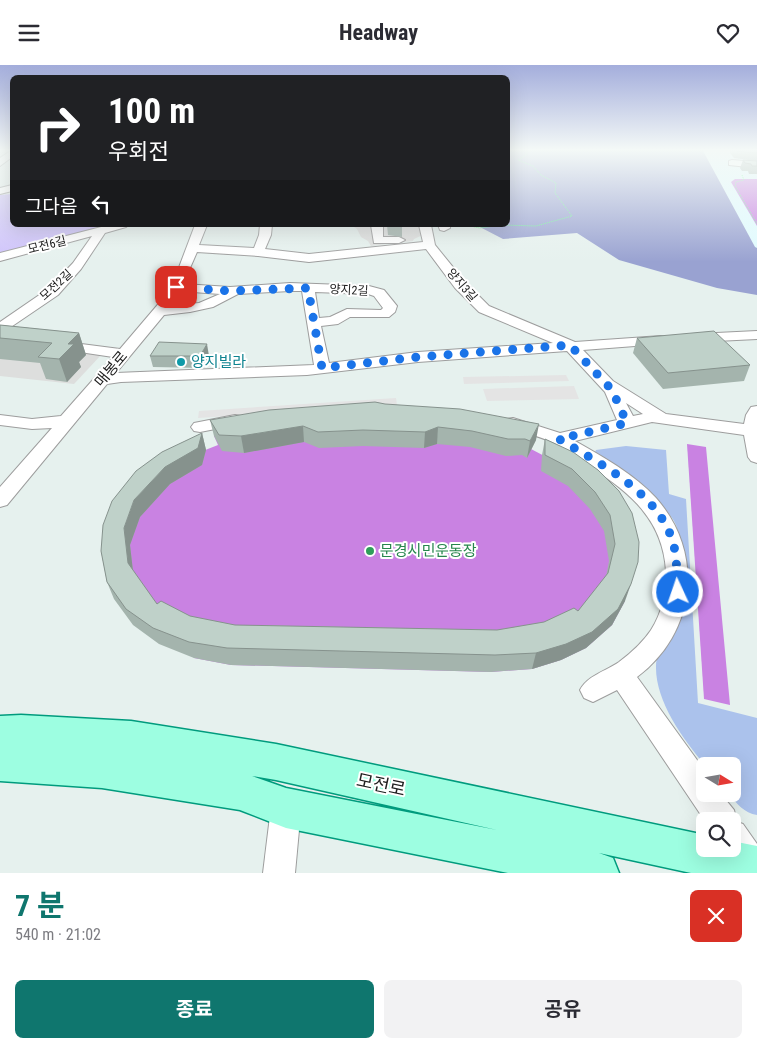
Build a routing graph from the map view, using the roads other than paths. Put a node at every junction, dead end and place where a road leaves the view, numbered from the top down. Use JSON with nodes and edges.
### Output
{"nodes":[{"id":1,"x":115,"y":227,"type":"edge"},
{"id":2,"x":200,"y":227,"type":"edge"},
{"id":3,"x":266,"y":227,"type":"edge"},
{"id":4,"x":377,"y":227,"type":"edge"},
{"id":5,"x":101,"y":231,"type":"junction"},
{"id":6,"x":427,"y":234,"type":"edge"},
{"id":7,"x":192,"y":249,"type":"junction"},
{"id":8,"x":258,"y":252,"type":"junction"},
{"id":9,"x":0,"y":257,"type":"edge"},
{"id":10,"x":176,"y":287,"type":"junction"},
{"id":11,"x":308,"y":288,"type":"junction"},
{"id":12,"x":234,"y":291,"type":"junction"},
{"id":13,"x":161,"y":311,"type":"junction"},
{"id":14,"x":314,"y":323,"type":"junction"},
{"id":15,"x":3,"y":333,"type":"edge"},
{"id":16,"x":757,"y":335,"type":"edge"},
{"id":17,"x":44,"y":342,"type":"edge"},
{"id":18,"x":570,"y":345,"type":"junction"},
{"id":19,"x":124,"y":354,"type":"junction"},
{"id":20,"x":322,"y":368,"type":"junction"},
{"id":21,"x":102,"y":380,"type":"junction"},
{"id":22,"x":606,"y":383,"type":"junction"},
{"id":23,"x":757,"y":411,"type":"edge"},
{"id":24,"x":253,"y":418,"type":"edge"},
{"id":25,"x":495,"y":418,"type":"edge"},
{"id":26,"x":661,"y":418,"type":"junction"},
{"id":27,"x":0,"y":420,"type":"edge"},
{"id":28,"x":68,"y":421,"type":"junction"},
{"id":29,"x":627,"y":423,"type":"junction"},
{"id":30,"x":32,"y":424,"type":"junction"},
{"id":31,"x":200,"y":427,"type":"dead end"},
{"id":32,"x":754,"y":431,"type":"junction"},
{"id":33,"x":0,"y":435,"type":"edge"},
{"id":34,"x":559,"y":439,"type":"junction"},
{"id":35,"x":757,"y":457,"type":"edge"},
{"id":36,"x":0,"y":500,"type":"edge"},
{"id":37,"x":621,"y":675,"type":"junction"},
{"id":38,"x":592,"y":689,"type":"dead end"},
{"id":39,"x":0,"y":733,"type":"edge"},
{"id":40,"x":0,"y":763,"type":"edge"},
{"id":41,"x":286,"y":808,"type":"junction"},
{"id":42,"x":717,"y":812,"type":"edge"},
{"id":43,"x":741,"y":847,"type":"edge"},
{"id":44,"x":756,"y":867,"type":"edge"},
{"id":45,"x":278,"y":873,"type":"edge"},
{"id":46,"x":598,"y":873,"type":"edge"}],
"edges":[{"from":1,"to":5,"type":"street","name":"모전6길"},
{"from":2,"to":7,"type":"street","name":"매봉로"},
{"from":3,"to":8,"type":"street"},
{"from":4,"to":6,"type":"street"},
{"from":5,"to":9,"type":"street","name":"모전6길"},
{"from":5,"to":15,"type":"street","name":"모전2길"},
{"from":6,"to":8,"type":"street"},
{"from":6,"to":18,"type":"street","name":"양지3길"},
{"from":7,"to":8,"type":"street"},
{"from":7,"to":10,"type":"street","name":"매봉로"},
{"from":10,"to":12,"type":"street","name":"양지2길"},
{"from":10,"to":13,"type":"street","name":"매봉로"},
{"from":11,"to":12,"type":"street","name":"양지2길"},
{"from":11,"to":14,"type":"street","name":"양지2길"},
{"from":11,"to":14,"type":"street","name":"양지2길"},
{"from":12,"to":13,"type":"street","name":"양지2길"},
{"from":13,"to":19,"type":"street","name":"매봉로"},
{"from":14,"to":20,"type":"street","name":"양지2길"},
{"from":16,"to":18,"type":"street"},
{"from":17,"to":19,"type":"street"},
{"from":18,"to":20,"type":"street"},
{"from":18,"to":22,"type":"street","name":"양지3길"},
{"from":19,"to":21,"type":"street","name":"매봉로"},
{"from":20,"to":21,"type":"street"},
{"from":21,"to":28,"type":"street","name":"매봉로"},
{"from":22,"to":26,"type":"street"},
{"from":22,"to":29,"type":"street","name":"양지3길"},
{"from":23,"to":32,"type":"street"},
{"from":24,"to":31,"type":"street"},
{"from":25,"to":34,"type":"street"},
{"from":26,"to":29,"type":"street"},
{"from":26,"to":32,"type":"street"},
{"from":27,"to":30,"type":"street"},
{"from":28,"to":30,"type":"street"},
{"from":28,"to":36,"type":"street","name":"매봉로"},
{"from":29,"to":34,"type":"street"},
{"from":30,"to":33,"type":"street"},
{"from":32,"to":35,"type":"street"},
{"from":34,"to":37,"type":"street"},
{"from":37,"to":38,"type":"street"},
{"from":37,"to":42,"type":"street"},
{"from":39,"to":44,"type":"main road","name":"모전로"},
{"from":40,"to":41,"type":"main road"},
{"from":41,"to":45,"type":"street"},
{"from":41,"to":46,"type":"main road"},
{"from":43,"to":44,"type":"street"}]}
